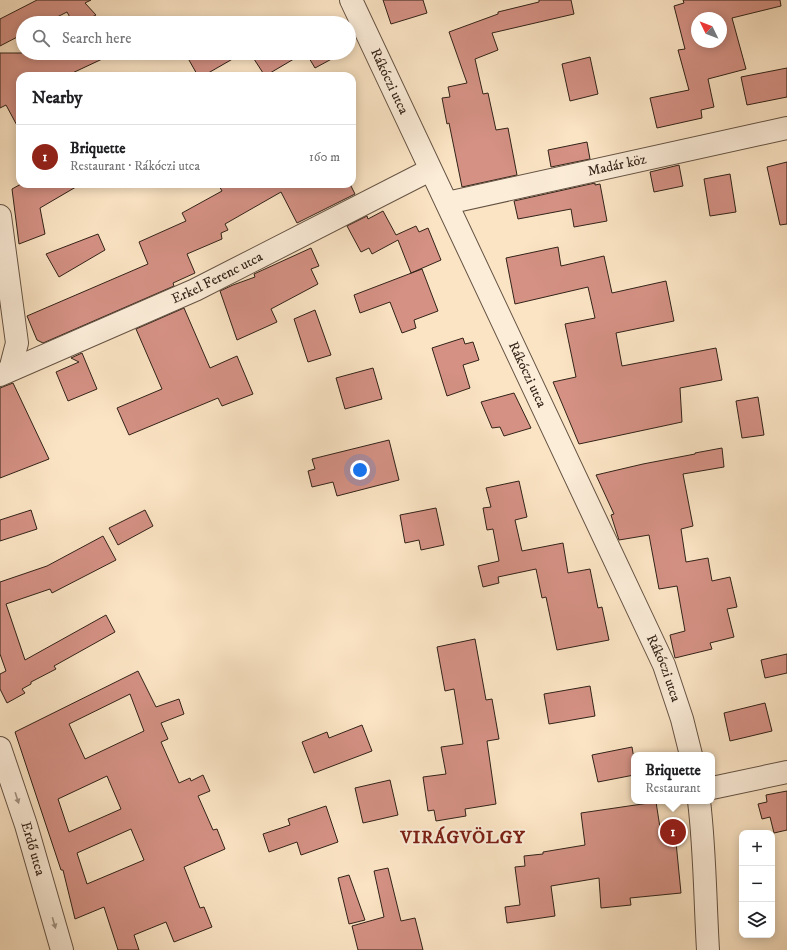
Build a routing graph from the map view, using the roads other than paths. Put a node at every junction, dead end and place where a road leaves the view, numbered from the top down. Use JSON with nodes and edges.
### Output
{"nodes":[{"id":1,"x":351,"y":0,"type":"edge"},
{"id":2,"x":787,"y":128,"type":"edge"},
{"id":3,"x":430,"y":170,"type":"junction"},
{"id":4,"x":447,"y":203,"type":"junction"},
{"id":5,"x":0,"y":216,"type":"edge"},
{"id":6,"x":5,"y":372,"type":"edge"},
{"id":7,"x":0,"y":748,"type":"edge"},
{"id":8,"x":690,"y":752,"type":"edge"},
{"id":9,"x":787,"y":772,"type":"edge"},
{"id":10,"x":715,"y":787,"type":"edge"},
{"id":11,"x":699,"y":804,"type":"edge"},
{"id":12,"x":62,"y":950,"type":"edge"},
{"id":13,"x":708,"y":950,"type":"edge"}],
"edges":[{"from":1,"to":3,"type":"street","name":"Rákóczi utca"},
{"from":2,"to":4,"type":"street","name":"Madár köz"},
{"from":3,"to":4,"type":"street","name":"Rákóczi utca"},
{"from":3,"to":6,"type":"street","name":"Erkel Ferenc utca"},
{"from":4,"to":8,"type":"street","name":"Rákóczi utca"},
{"from":5,"to":6,"type":"street"},
{"from":7,"to":12,"type":"street","name":"Erdő utca","one_way":true},
{"from":9,"to":10,"type":"street"},
{"from":11,"to":13,"type":"street"}]}
